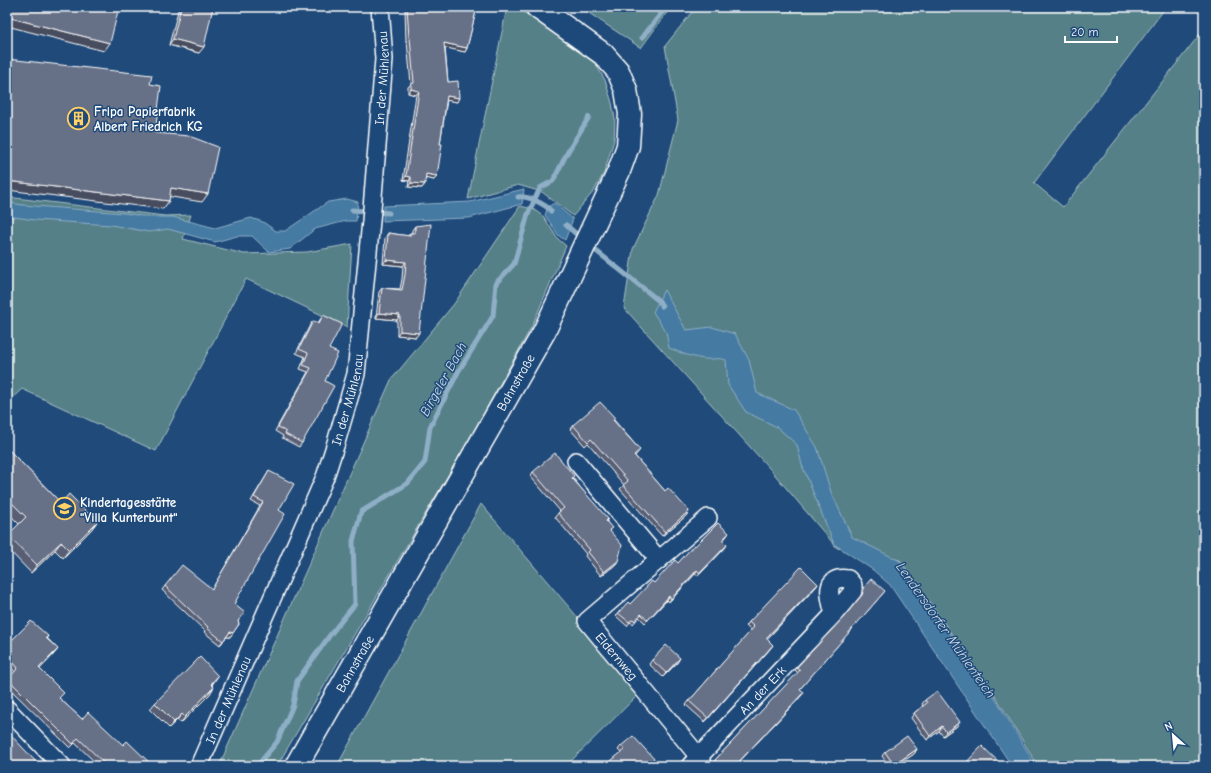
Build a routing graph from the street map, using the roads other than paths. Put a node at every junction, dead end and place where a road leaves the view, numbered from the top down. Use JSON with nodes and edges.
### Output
{"nodes":[{"id":1,"x":380,"y":7,"type":"edge"},
{"id":2,"x":537,"y":7,"type":"edge"},
{"id":3,"x":576,"y":461,"type":"dead end"},
{"id":4,"x":708,"y":518,"type":"dead end"},
{"id":5,"x":659,"y":560,"type":"junction"},
{"id":6,"x":834,"y":614,"type":"dead end"},
{"id":7,"x":7,"y":709,"type":"edge"},
{"id":8,"x":698,"y":763,"type":"edge"},
{"id":9,"x":62,"y":766,"type":"edge"},
{"id":10,"x":199,"y":766,"type":"edge"},
{"id":11,"x":296,"y":766,"type":"edge"}],
"edges":[{"from":1,"to":10,"type":"street","name":"In der Mühlenau"},
{"from":2,"to":11,"type":"main road","name":"Bahnstraße"},
{"from":3,"to":5,"type":"street"},
{"from":4,"to":5,"type":"street","name":"Eldernweg"},
{"from":5,"to":8,"type":"street","name":"Eldernweg"},
{"from":6,"to":8,"type":"street","name":"An der Erk"},
{"from":7,"to":9,"type":"street"}]}
